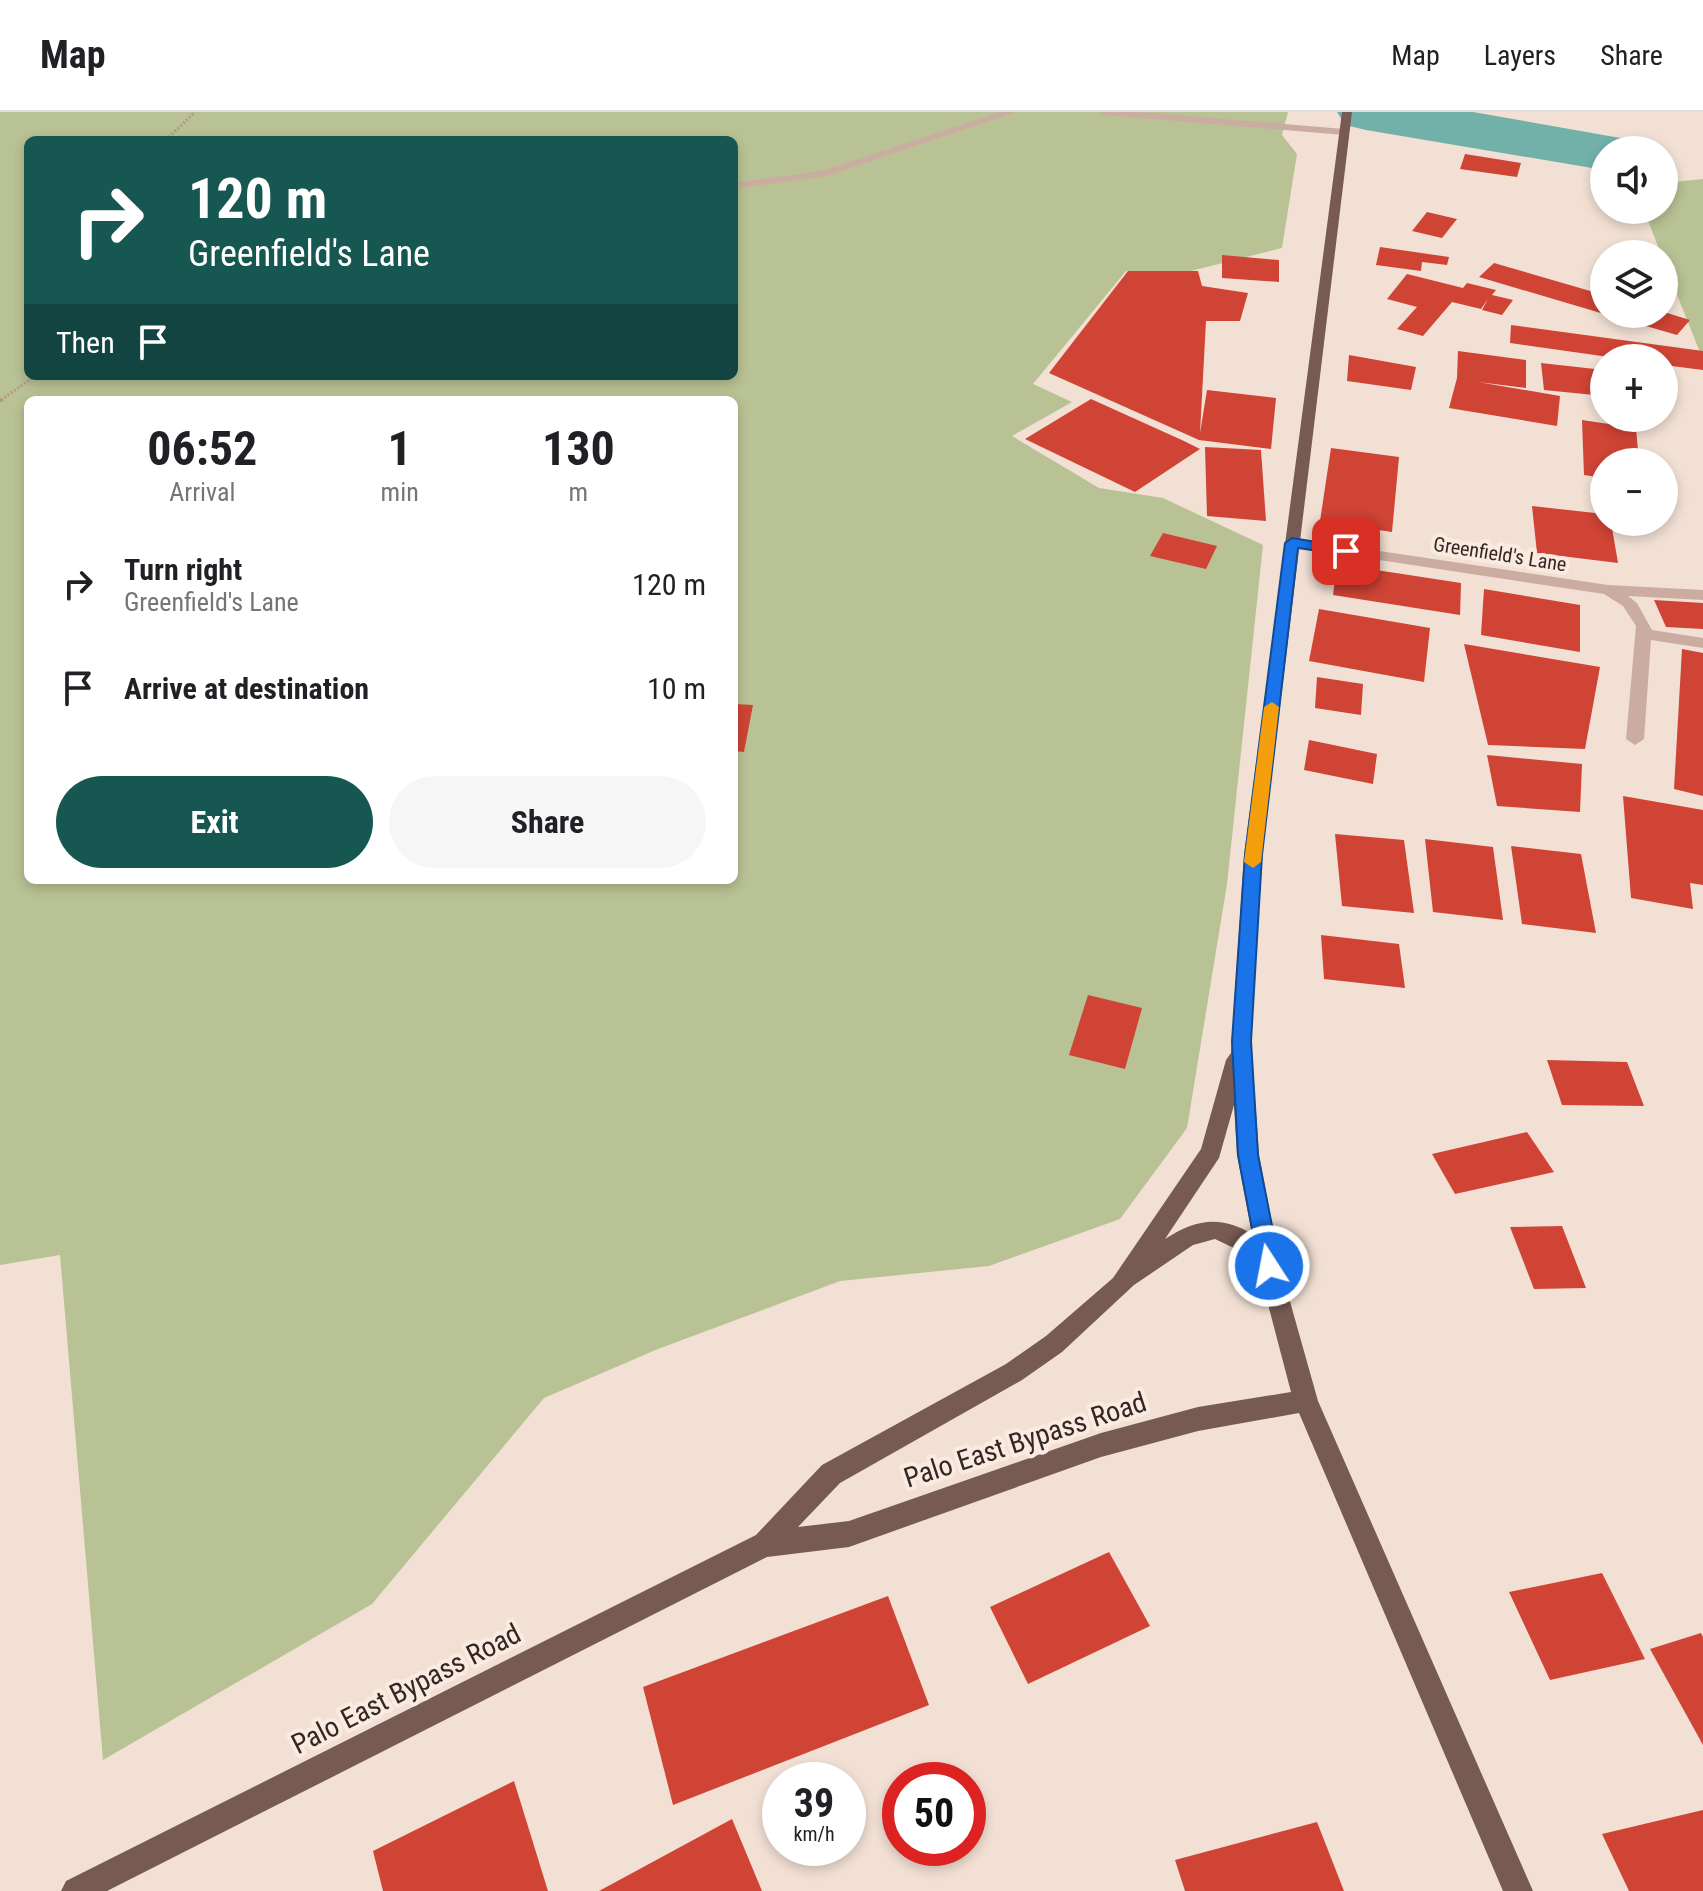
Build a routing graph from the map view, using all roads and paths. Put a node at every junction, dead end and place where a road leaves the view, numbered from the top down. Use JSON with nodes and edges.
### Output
{"nodes":[{"id":1,"x":195,"y":112,"type":"edge"},
{"id":2,"x":1010,"y":112,"type":"edge"},
{"id":3,"x":1104,"y":112,"type":"edge"},
{"id":4,"x":1345,"y":123,"type":"edge"},
{"id":5,"x":170,"y":136,"type":"edge"},
{"id":6,"x":738,"y":185,"type":"edge"},
{"id":7,"x":29,"y":380,"type":"edge"},
{"id":8,"x":0,"y":401,"type":"edge"},
{"id":9,"x":1292,"y":543,"type":"junction"},
{"id":10,"x":1400,"y":559,"type":"junction"},
{"id":11,"x":1608,"y":590,"type":"junction"},
{"id":12,"x":1546,"y":594,"type":"dead end"},
{"id":13,"x":1703,"y":595,"type":"edge"},
{"id":14,"x":1643,"y":634,"type":"junction"},
{"id":15,"x":1703,"y":643,"type":"edge"},
{"id":16,"x":1635,"y":739,"type":"dead end"},
{"id":17,"x":1241,"y":1041,"type":"junction"},
{"id":18,"x":1269,"y":1266,"type":"junction"},
{"id":19,"x":1121,"y":1285,"type":"junction"},
{"id":20,"x":1306,"y":1401,"type":"junction"},
{"id":21,"x":765,"y":1544,"type":"junction"},
{"id":22,"x":76,"y":1891,"type":"edge"},
{"id":23,"x":1518,"y":1891,"type":"edge"}],
"edges":[{"from":1,"to":5,"type":"path"},
{"from":2,"to":6,"type":"street"},
{"from":3,"to":4,"type":"street"},
{"from":4,"to":9,"type":"main road"},
{"from":7,"to":8,"type":"path"},
{"from":9,"to":10,"type":"street","name":"Greenfield's Lane"},
{"from":9,"to":17,"type":"main road"},
{"from":10,"to":11,"type":"street","name":"Greenfield's Lane"},
{"from":10,"to":12,"type":"street"},
{"from":11,"to":13,"type":"street","name":"Greenfield's Lane"},
{"from":11,"to":14,"type":"street"},
{"from":14,"to":15,"type":"street"},
{"from":14,"to":16,"type":"street"},
{"from":17,"to":18,"type":"main road"},
{"from":17,"to":19,"type":"main road","name":"Palo East Bypass Road"},
{"from":18,"to":19,"type":"main road","name":"Palo East Bypass Road"},
{"from":18,"to":20,"type":"main road"},
{"from":19,"to":21,"type":"main road","name":"Palo East Bypass Road"},
{"from":20,"to":21,"type":"main road","name":"Palo East Bypass Road"},
{"from":20,"to":23,"type":"main road"},
{"from":21,"to":22,"type":"main road","name":"Palo East Bypass Road"}]}
